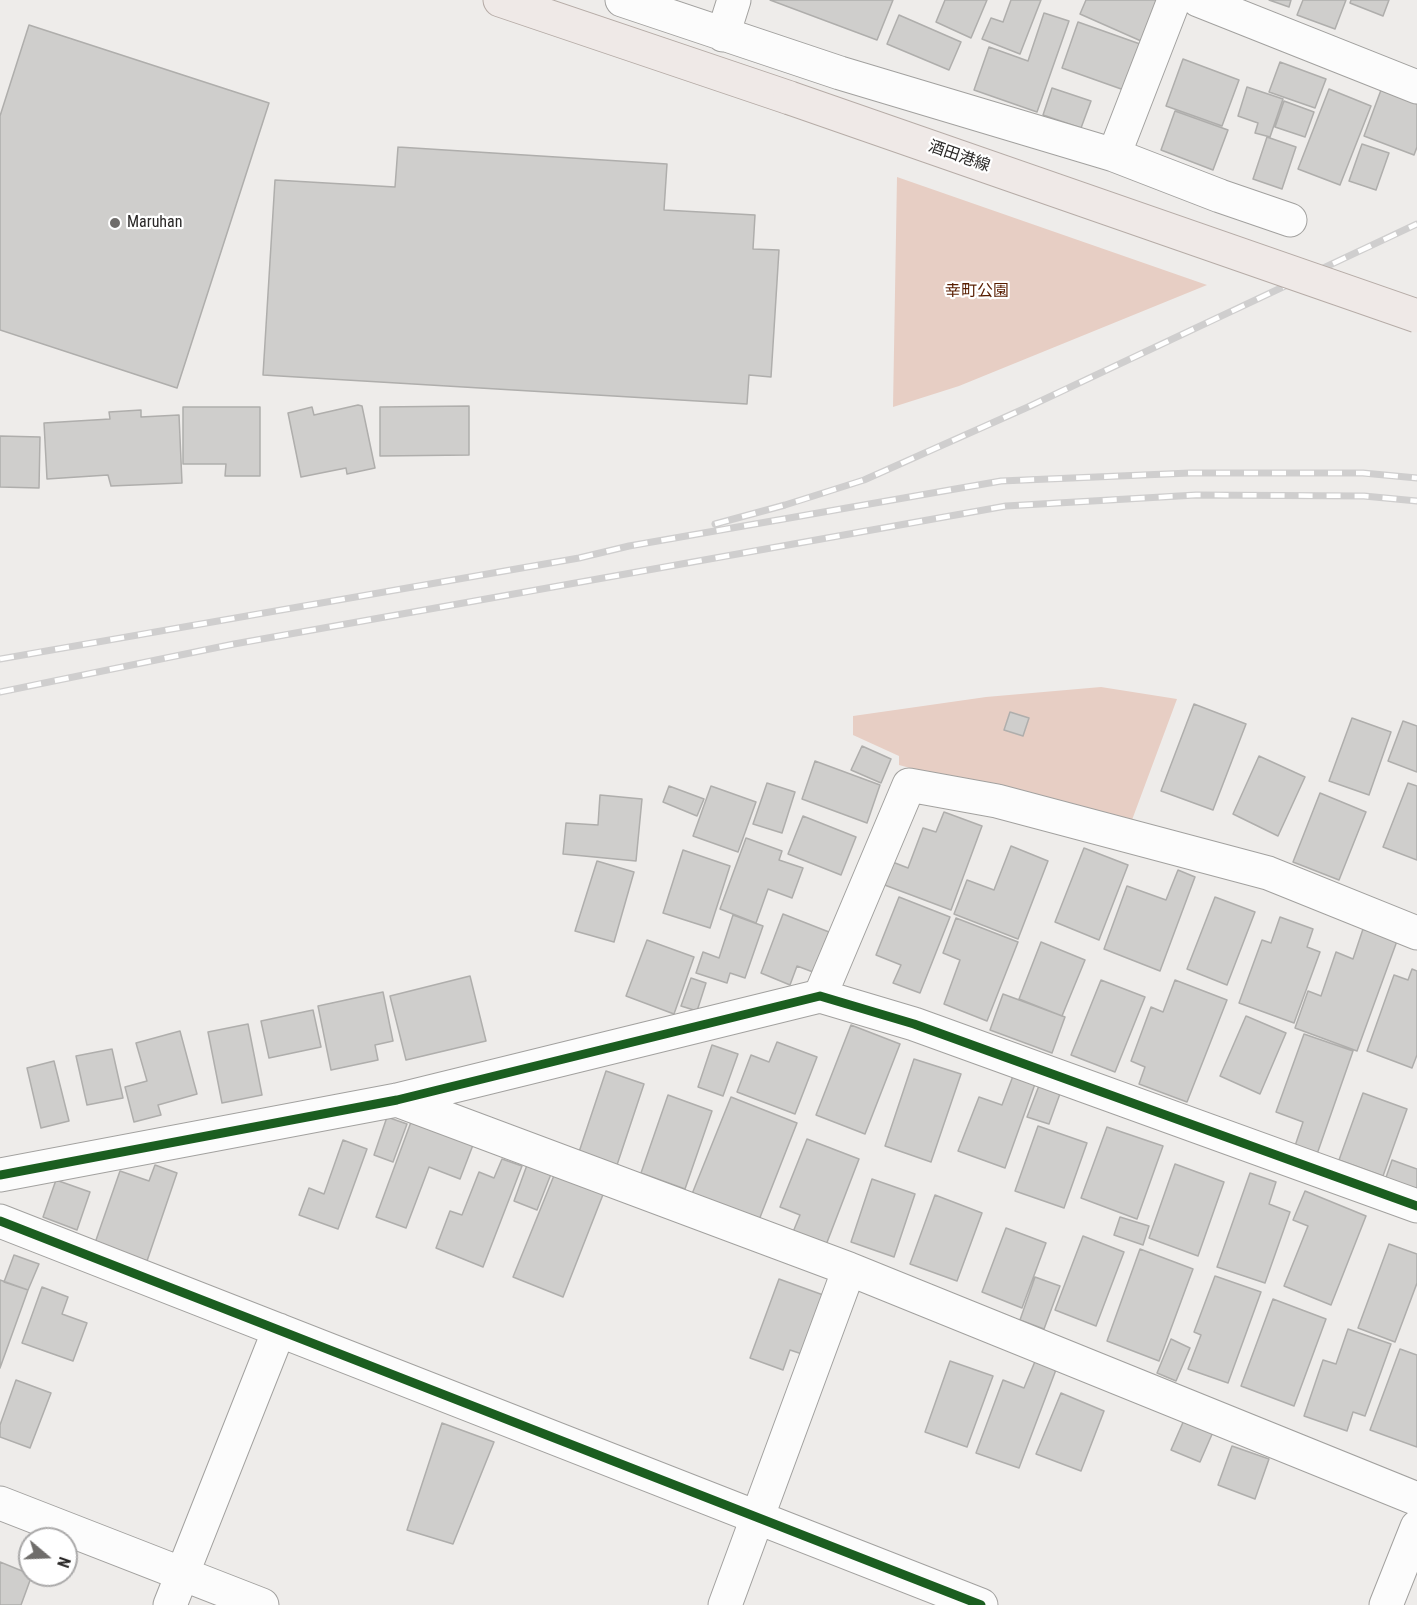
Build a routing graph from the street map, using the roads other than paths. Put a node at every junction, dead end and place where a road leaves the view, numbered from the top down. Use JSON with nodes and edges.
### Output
{"nodes":[{"id":1,"x":500,"y":0,"type":"edge"},
{"id":2,"x":622,"y":0,"type":"edge"},
{"id":3,"x":734,"y":0,"type":"edge"},
{"id":4,"x":1174,"y":0,"type":"edge"},
{"id":5,"x":1198,"y":0,"type":"edge"},
{"id":6,"x":723,"y":35,"type":"junction"},
{"id":7,"x":1417,"y":87,"type":"edge"},
{"id":8,"x":1114,"y":155,"type":"junction"},
{"id":9,"x":1290,"y":220,"type":"dead end"},
{"id":10,"x":1417,"y":316,"type":"edge"},
{"id":11,"x":1417,"y":933,"type":"edge"},
{"id":12,"x":820,"y":996,"type":"junction"},
{"id":13,"x":397,"y":1100,"type":"junction"},
{"id":14,"x":0,"y":1175,"type":"edge"},
{"id":15,"x":1417,"y":1206,"type":"edge"},
{"id":16,"x":0,"y":1221,"type":"edge"},
{"id":17,"x":849,"y":1269,"type":"junction"},
{"id":18,"x":279,"y":1330,"type":"junction"},
{"id":19,"x":1417,"y":1499,"type":"edge"},
{"id":20,"x":0,"y":1503,"type":"edge"},
{"id":21,"x":757,"y":1517,"type":"junction"},
{"id":22,"x":1417,"y":1527,"type":"edge"},
{"id":23,"x":182,"y":1574,"type":"junction"},
{"id":24,"x":170,"y":1605,"type":"edge"},
{"id":25,"x":262,"y":1605,"type":"edge"},
{"id":26,"x":725,"y":1605,"type":"edge"},
{"id":27,"x":981,"y":1605,"type":"edge"},
{"id":28,"x":1386,"y":1605,"type":"edge"}],
"edges":[{"from":1,"to":10,"type":"main road","name":"酒田港線","bridge":true},
{"from":2,"to":6,"type":"street"},
{"from":3,"to":6,"type":"street"},
{"from":4,"to":8,"type":"street"},
{"from":5,"to":7,"type":"street"},
{"from":6,"to":8,"type":"street"},
{"from":8,"to":9,"type":"street"},
{"from":11,"to":12,"type":"street"},
{"from":12,"to":13,"type":"street"},
{"from":12,"to":15,"type":"street"},
{"from":13,"to":14,"type":"street"},
{"from":13,"to":17,"type":"street"},
{"from":16,"to":18,"type":"street"},
{"from":17,"to":19,"type":"street"},
{"from":17,"to":21,"type":"street"},
{"from":18,"to":21,"type":"street"},
{"from":18,"to":23,"type":"street"},
{"from":20,"to":23,"type":"street"},
{"from":21,"to":26,"type":"street"},
{"from":21,"to":27,"type":"street"},
{"from":22,"to":28,"type":"street"},
{"from":23,"to":24,"type":"street"},
{"from":23,"to":25,"type":"street"}]}
